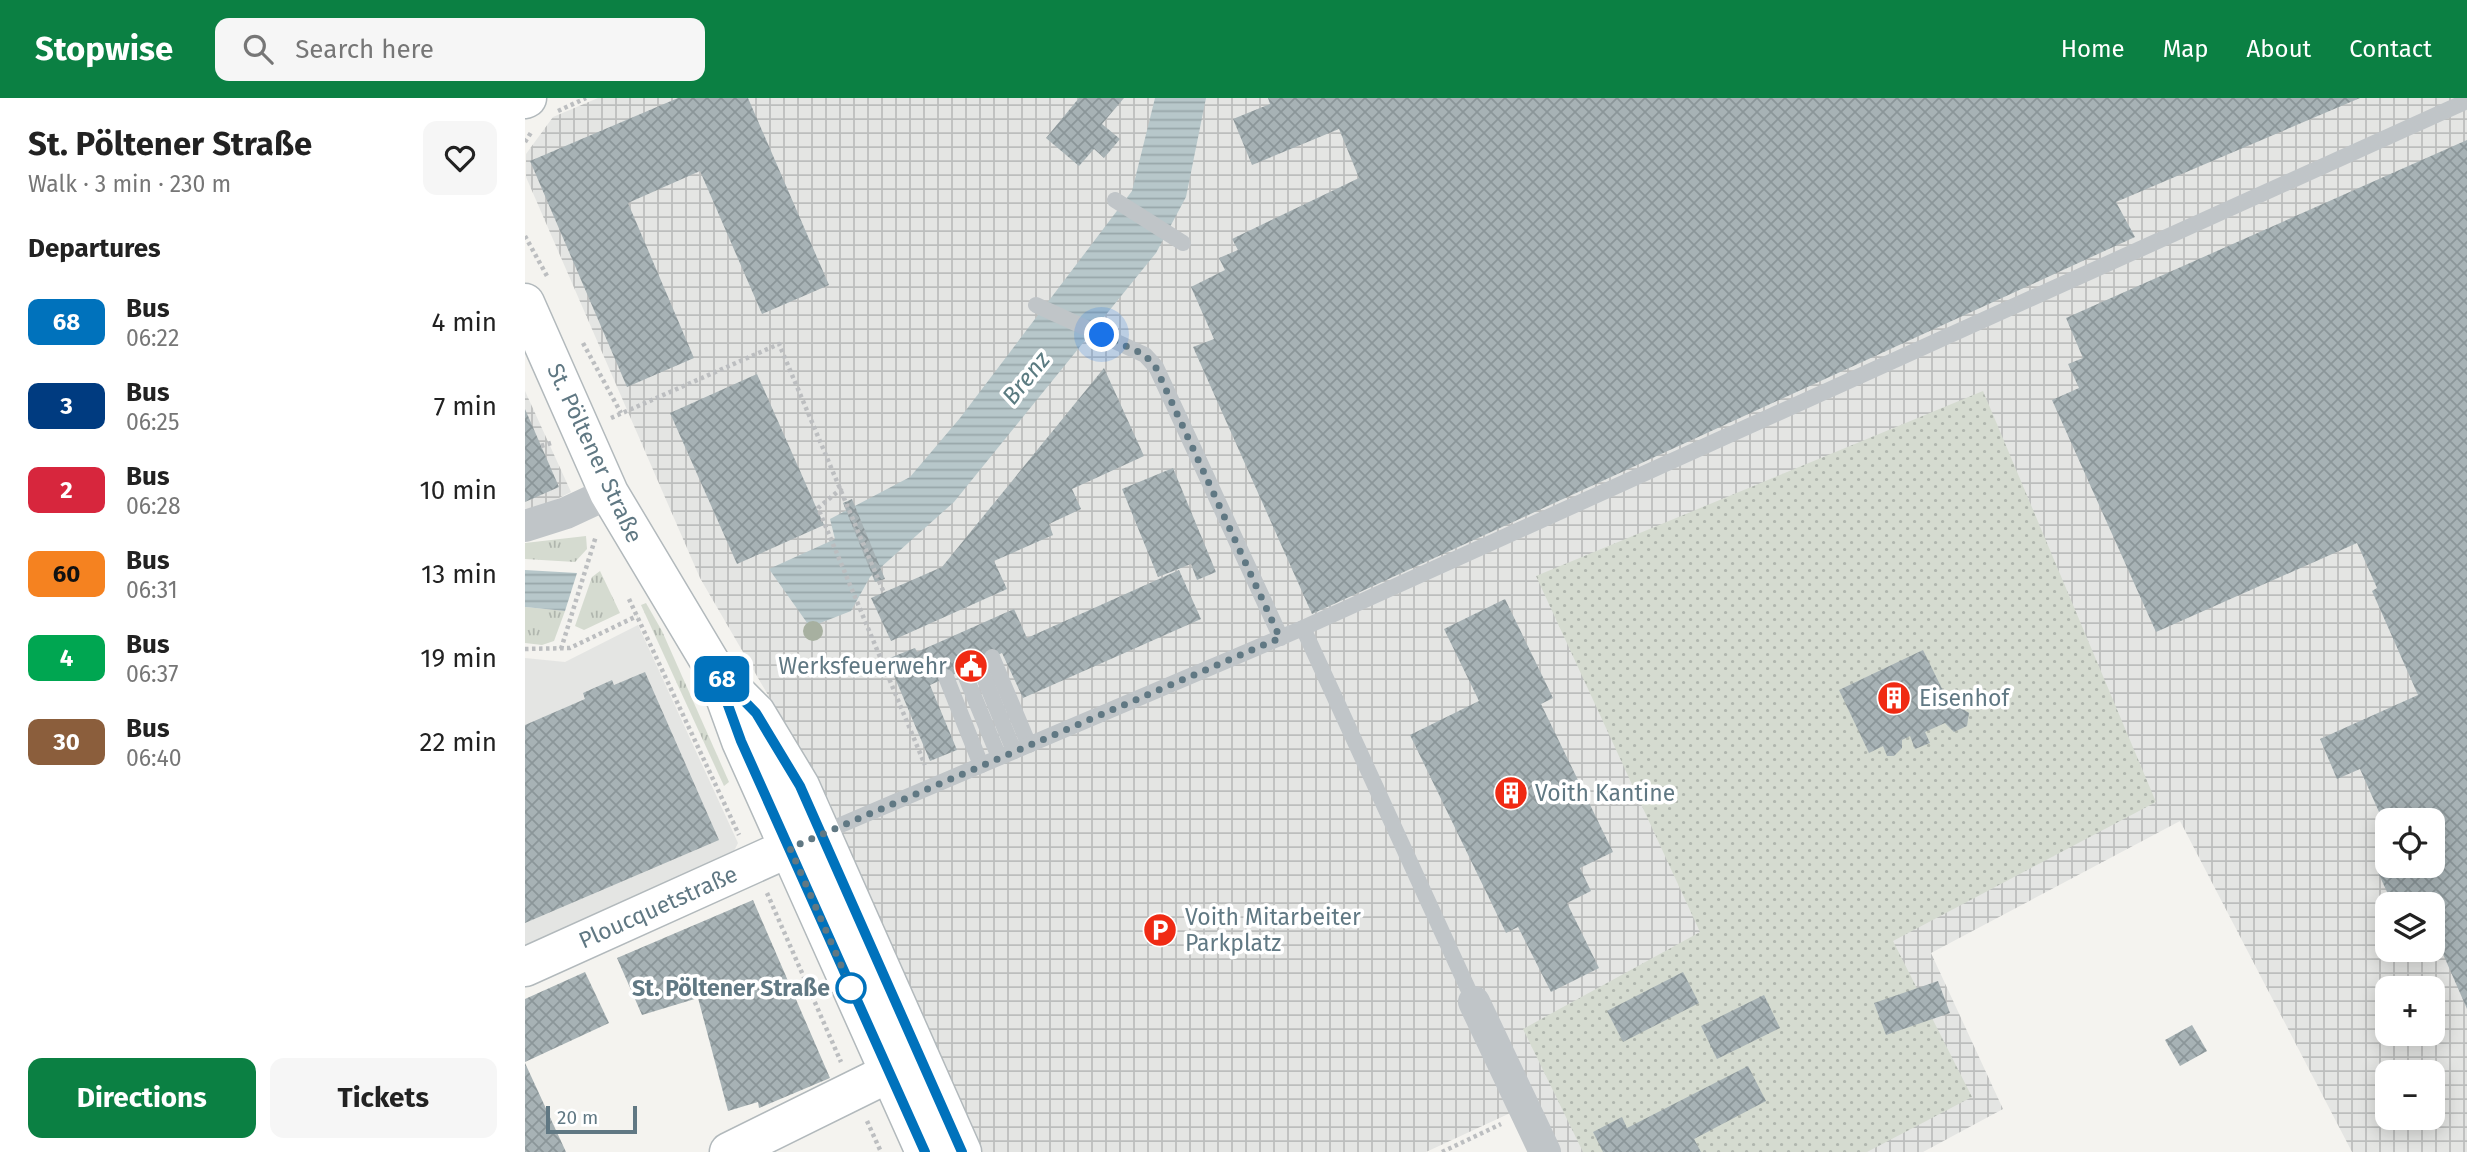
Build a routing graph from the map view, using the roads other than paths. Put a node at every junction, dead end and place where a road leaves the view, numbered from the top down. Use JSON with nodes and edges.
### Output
{"nodes":[{"id":1,"x":2467,"y":100,"type":"edge"},
{"id":2,"x":1115,"y":200,"type":"dead end"},
{"id":3,"x":1183,"y":243,"type":"dead end"},
{"id":4,"x":525,"y":303,"type":"edge"},
{"id":5,"x":1036,"y":305,"type":"dead end"},
{"id":6,"x":609,"y":493,"type":"junction"},
{"id":7,"x":525,"y":526,"type":"edge"},
{"id":8,"x":1303,"y":628,"type":"junction"},
{"id":9,"x":1280,"y":638,"type":"junction"},
{"id":10,"x":985,"y":660,"type":"dead end"},
{"id":11,"x":963,"y":670,"type":"dead end"},
{"id":12,"x":946,"y":677,"type":"dead end"},
{"id":13,"x":1014,"y":751,"type":"junction"},
{"id":14,"x":981,"y":765,"type":"junction"},
{"id":15,"x":806,"y":840,"type":"junction"},
{"id":16,"x":525,"y":967,"type":"edge"},
{"id":17,"x":1474,"y":1002,"type":"joint"},
{"id":18,"x":914,"y":1042,"type":"junction"},
{"id":19,"x":888,"y":1073,"type":"junction"},
{"id":20,"x":729,"y":1152,"type":"edge"},
{"id":21,"x":925,"y":1152,"type":"edge"},
{"id":22,"x":963,"y":1152,"type":"edge"},
{"id":23,"x":1545,"y":1152,"type":"edge"}],
"edges":[{"from":1,"to":8,"type":"lane"},
{"from":2,"to":3,"type":"lane"},
{"from":4,"to":6,"type":"main road","name":"St. Pöltener Straße"},
{"from":5,"to":9,"type":"lane"},
{"from":6,"to":7,"type":"street"},
{"from":6,"to":15,"type":"main road","name":"St. Pöltener Straße"},
{"from":8,"to":9,"type":"lane"},
{"from":8,"to":17,"type":"lane"},
{"from":9,"to":13,"type":"lane"},
{"from":10,"to":13,"type":"lane"},
{"from":11,"to":13,"type":"lane"},
{"from":12,"to":14,"type":"lane"},
{"from":13,"to":14,"type":"lane"},
{"from":14,"to":15,"type":"lane"},
{"from":15,"to":16,"type":"main road","name":"Ploucquetstraße"},
{"from":15,"to":18,"type":"main road","name":"St. Pöltener Straße"},
{"from":15,"to":19,"type":"main road","name":"St. Pöltener Straße"},
{"from":17,"to":23,"type":"street"},
{"from":18,"to":19,"type":"main road"},
{"from":18,"to":22,"type":"main road","name":"St. Pöltener Straße"},
{"from":19,"to":20,"type":"main road"},
{"from":19,"to":21,"type":"main road","name":"St. Pöltener Straße"}]}
